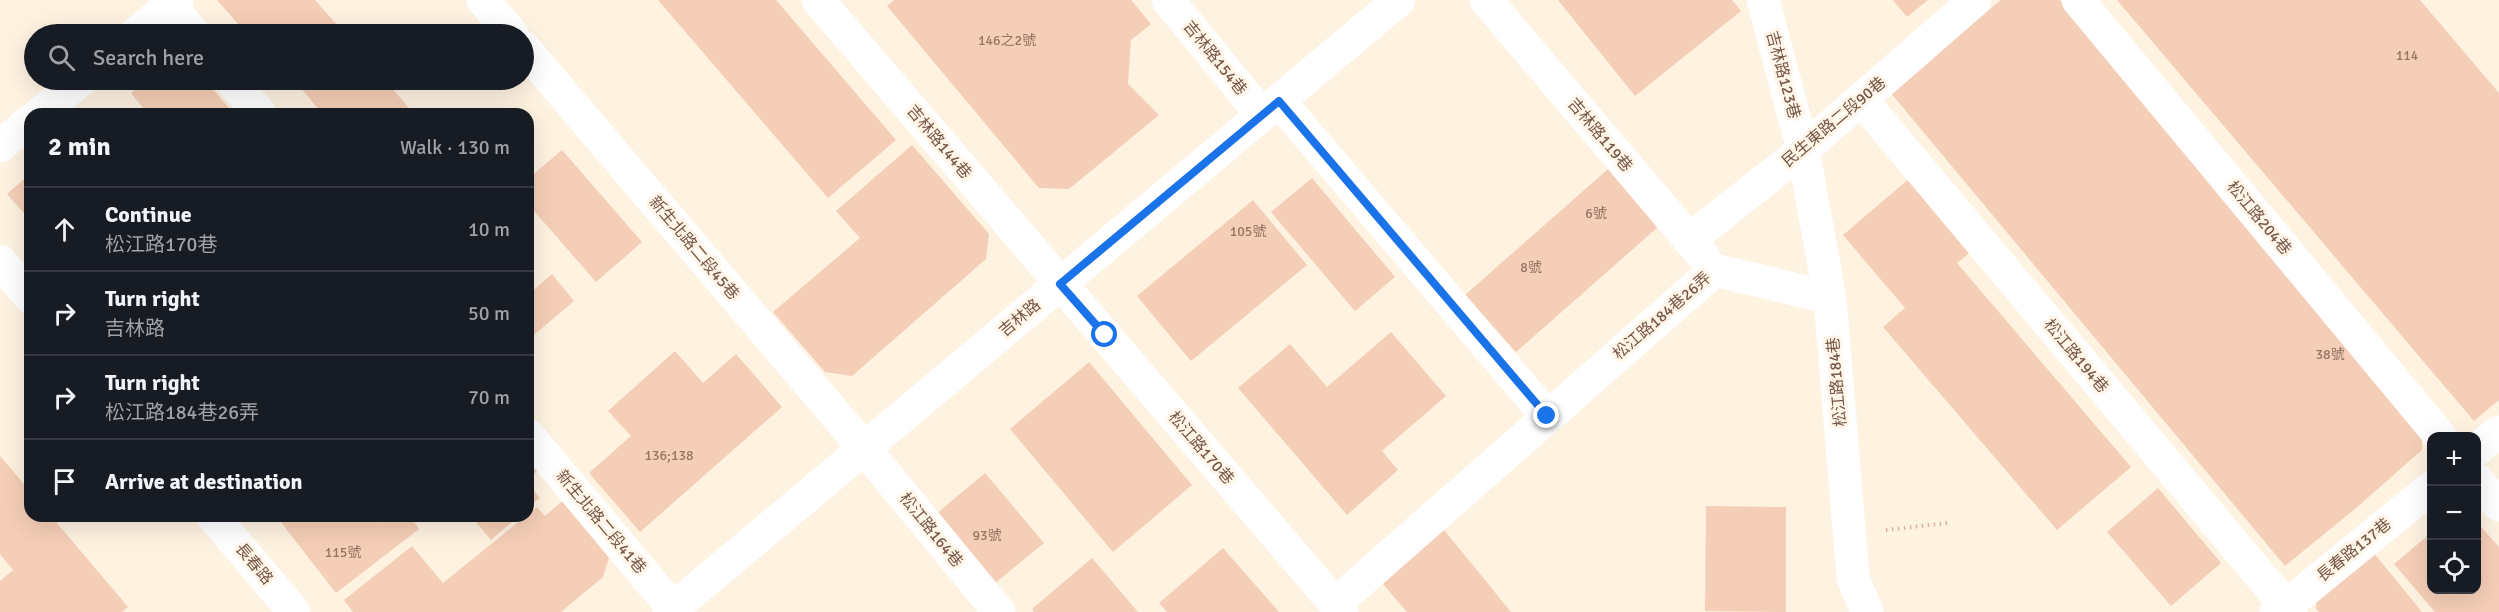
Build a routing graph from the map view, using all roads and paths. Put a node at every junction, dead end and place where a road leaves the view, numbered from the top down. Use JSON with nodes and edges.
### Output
{"nodes":[{"id":1,"x":483,"y":0,"type":"edge"},
{"id":2,"x":818,"y":0,"type":"edge"},
{"id":3,"x":1168,"y":0,"type":"edge"},
{"id":4,"x":1399,"y":0,"type":"edge"},
{"id":5,"x":1486,"y":0,"type":"edge"},
{"id":6,"x":1763,"y":0,"type":"edge"},
{"id":7,"x":1975,"y":0,"type":"edge"},
{"id":8,"x":2078,"y":0,"type":"edge"},
{"id":9,"x":171,"y":2,"type":"edge"},
{"id":10,"x":146,"y":24,"type":"edge"},
{"id":11,"x":187,"y":24,"type":"edge"},
{"id":12,"x":503,"y":24,"type":"edge"},
{"id":13,"x":534,"y":60,"type":"edge"},
{"id":14,"x":69,"y":90,"type":"edge"},
{"id":15,"x":240,"y":90,"type":"edge"},
{"id":16,"x":1862,"y":99,"type":"junction"},
{"id":17,"x":46,"y":108,"type":"edge"},
{"id":18,"x":255,"y":108,"type":"edge"},
{"id":19,"x":1270,"y":108,"type":"junction"},
{"id":20,"x":24,"y":126,"type":"edge"},
{"id":21,"x":0,"y":146,"type":"edge"},
{"id":22,"x":1803,"y":150,"type":"junction"},
{"id":23,"x":1689,"y":240,"type":"junction"},
{"id":24,"x":0,"y":261,"type":"edge"},
{"id":25,"x":1715,"y":270,"type":"junction"},
{"id":26,"x":1060,"y":284,"type":"junction"},
{"id":27,"x":24,"y":290,"type":"edge"},
{"id":28,"x":1830,"y":298,"type":"junction"},
{"id":29,"x":1547,"y":416,"type":"junction"},
{"id":30,"x":2437,"y":432,"type":"edge"},
{"id":31,"x":2499,"y":432,"type":"edge"},
{"id":32,"x":534,"y":442,"type":"edge"},
{"id":33,"x":2481,"y":446,"type":"edge"},
{"id":34,"x":864,"y":448,"type":"junction"},
{"id":35,"x":2481,"y":485,"type":"edge"},
{"id":36,"x":2427,"y":491,"type":"edge"},
{"id":37,"x":2499,"y":505,"type":"edge"},
{"id":38,"x":218,"y":522,"type":"edge"},
{"id":39,"x":1948,"y":523,"type":"dead end"},
{"id":40,"x":1850,"y":534,"type":"junction"},
{"id":41,"x":1338,"y":608,"type":"edge"},
{"id":42,"x":2284,"y":610,"type":"edge"},
{"id":43,"x":673,"y":611,"type":"edge"},
{"id":44,"x":294,"y":612,"type":"edge"},
{"id":45,"x":999,"y":612,"type":"edge"},
{"id":46,"x":1867,"y":612,"type":"edge"}],
"edges":[{"from":1,"to":12,"type":"street"},
{"from":2,"to":26,"type":"street","name":"吉林路144巷"},
{"from":3,"to":19,"type":"street","name":"吉林路154巷"},
{"from":4,"to":19,"type":"street","name":"吉林路"},
{"from":5,"to":23,"type":"street","name":"吉林路119巷"},
{"from":6,"to":22,"type":"street","name":"吉林路123巷"},
{"from":7,"to":16,"type":"street","name":"民生東路二段90巷"},
{"from":8,"to":30,"type":"street","name":"松江路204巷"},
{"from":9,"to":10,"type":"street"},
{"from":9,"to":11,"type":"street"},
{"from":13,"to":34,"type":"street","name":"新生北路二段45巷"},
{"from":14,"to":17,"type":"street"},
{"from":15,"to":18,"type":"street"},
{"from":16,"to":22,"type":"street","name":"民生東路二段90巷"},
{"from":16,"to":42,"type":"street","name":"松江路194巷"},
{"from":19,"to":26,"type":"street","name":"吉林路"},
{"from":19,"to":29,"type":"street"},
{"from":20,"to":21,"type":"street"},
{"from":22,"to":23,"type":"street","name":"民生東路二段90巷"},
{"from":22,"to":28,"type":"street","name":"松江路184巷"},
{"from":23,"to":25,"type":"street","name":"吉林路119巷"},
{"from":24,"to":27,"type":"street"},
{"from":25,"to":28,"type":"street","name":"松江路184巷26弄"},
{"from":25,"to":29,"type":"street","name":"松江路184巷26弄"},
{"from":26,"to":34,"type":"street","name":"吉林路"},
{"from":26,"to":41,"type":"street","name":"松江路170巷"},
{"from":28,"to":40,"type":"street","name":"松江路184巷"},
{"from":29,"to":41,"type":"street","name":"松江路184巷26弄"},
{"from":31,"to":33,"type":"street"},
{"from":32,"to":43,"type":"street","name":"新生北路二段41巷"},
{"from":34,"to":43,"type":"street","name":"吉林路"},
{"from":34,"to":45,"type":"street","name":"松江路164巷"},
{"from":35,"to":37,"type":"street"},
{"from":36,"to":42,"type":"street","name":"長春路137巷"},
{"from":38,"to":44,"type":"street","name":"長春路"},
{"from":39,"to":40,"type":"path"},
{"from":40,"to":46,"type":"street","name":"松江路184巷"}]}
